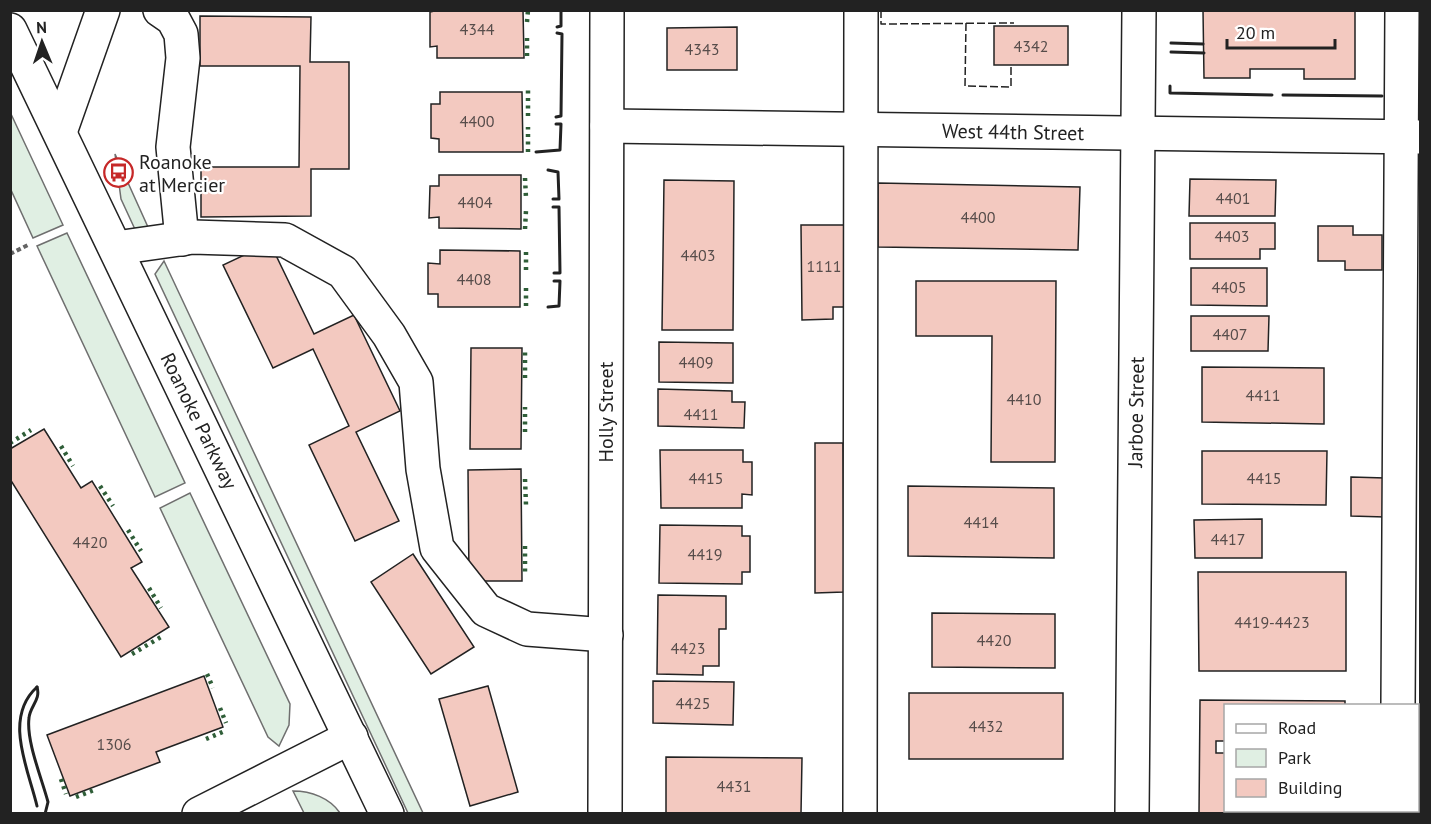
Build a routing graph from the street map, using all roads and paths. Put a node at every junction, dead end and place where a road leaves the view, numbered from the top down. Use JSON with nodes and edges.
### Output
{"nodes":[{"id":1,"x":103,"y":10,"type":"edge"},
{"id":2,"x":160,"y":10,"type":"edge"},
{"id":3,"x":607,"y":10,"type":"edge"},
{"id":4,"x":861,"y":10,"type":"edge"},
{"id":5,"x":1139,"y":10,"type":"edge"},
{"id":6,"x":1401,"y":10,"type":"edge"},
{"id":7,"x":10,"y":30,"type":"edge"},
{"id":8,"x":606,"y":126,"type":"junction"},
{"id":9,"x":860,"y":130,"type":"junction"},
{"id":10,"x":60,"y":132,"type":"junction"},
{"id":11,"x":1138,"y":134,"type":"junction"},
{"id":12,"x":1411,"y":137,"type":"edge"},
{"id":13,"x":182,"y":239,"type":"junction"},
{"id":14,"x":30,"y":244,"type":"dead end"},
{"id":15,"x":116,"y":248,"type":"junction"},
{"id":16,"x":10,"y":254,"type":"edge"},
{"id":17,"x":606,"y":635,"type":"junction"},
{"id":18,"x":1398,"y":704,"type":"edge"},
{"id":19,"x":351,"y":737,"type":"junction"},
{"id":20,"x":199,"y":813,"type":"edge"},
{"id":21,"x":387,"y":813,"type":"edge"},
{"id":22,"x":605,"y":813,"type":"edge"},
{"id":23,"x":860,"y":813,"type":"edge"},
{"id":24,"x":1132,"y":813,"type":"edge"}],
"edges":[{"from":1,"to":10,"type":"street"},
{"from":2,"to":13,"type":"street"},
{"from":3,"to":8,"type":"street","name":"Holly Street"},
{"from":4,"to":9,"type":"street"},
{"from":5,"to":11,"type":"street","name":"Jarboe Street"},
{"from":6,"to":12,"type":"street"},
{"from":7,"to":10,"type":"street","name":"Roanoke Parkway"},
{"from":8,"to":9,"type":"street","name":"West 44th Street"},
{"from":8,"to":17,"type":"street","name":"Holly Street"},
{"from":9,"to":11,"type":"street","name":"West 44th Street"},
{"from":9,"to":23,"type":"street"},
{"from":10,"to":15,"type":"street","name":"Roanoke Parkway"},
{"from":11,"to":12,"type":"street","name":"West 44th Street"},
{"from":11,"to":24,"type":"street","name":"Jarboe Street"},
{"from":12,"to":18,"type":"street"},
{"from":13,"to":15,"type":"street"},
{"from":13,"to":17,"type":"street"},
{"from":14,"to":16,"type":"path"},
{"from":15,"to":19,"type":"street","name":"Roanoke Parkway"},
{"from":17,"to":22,"type":"street","name":"Holly Street"},
{"from":19,"to":20,"type":"street"},
{"from":19,"to":21,"type":"street","name":"Roanoke Parkway"}]}
